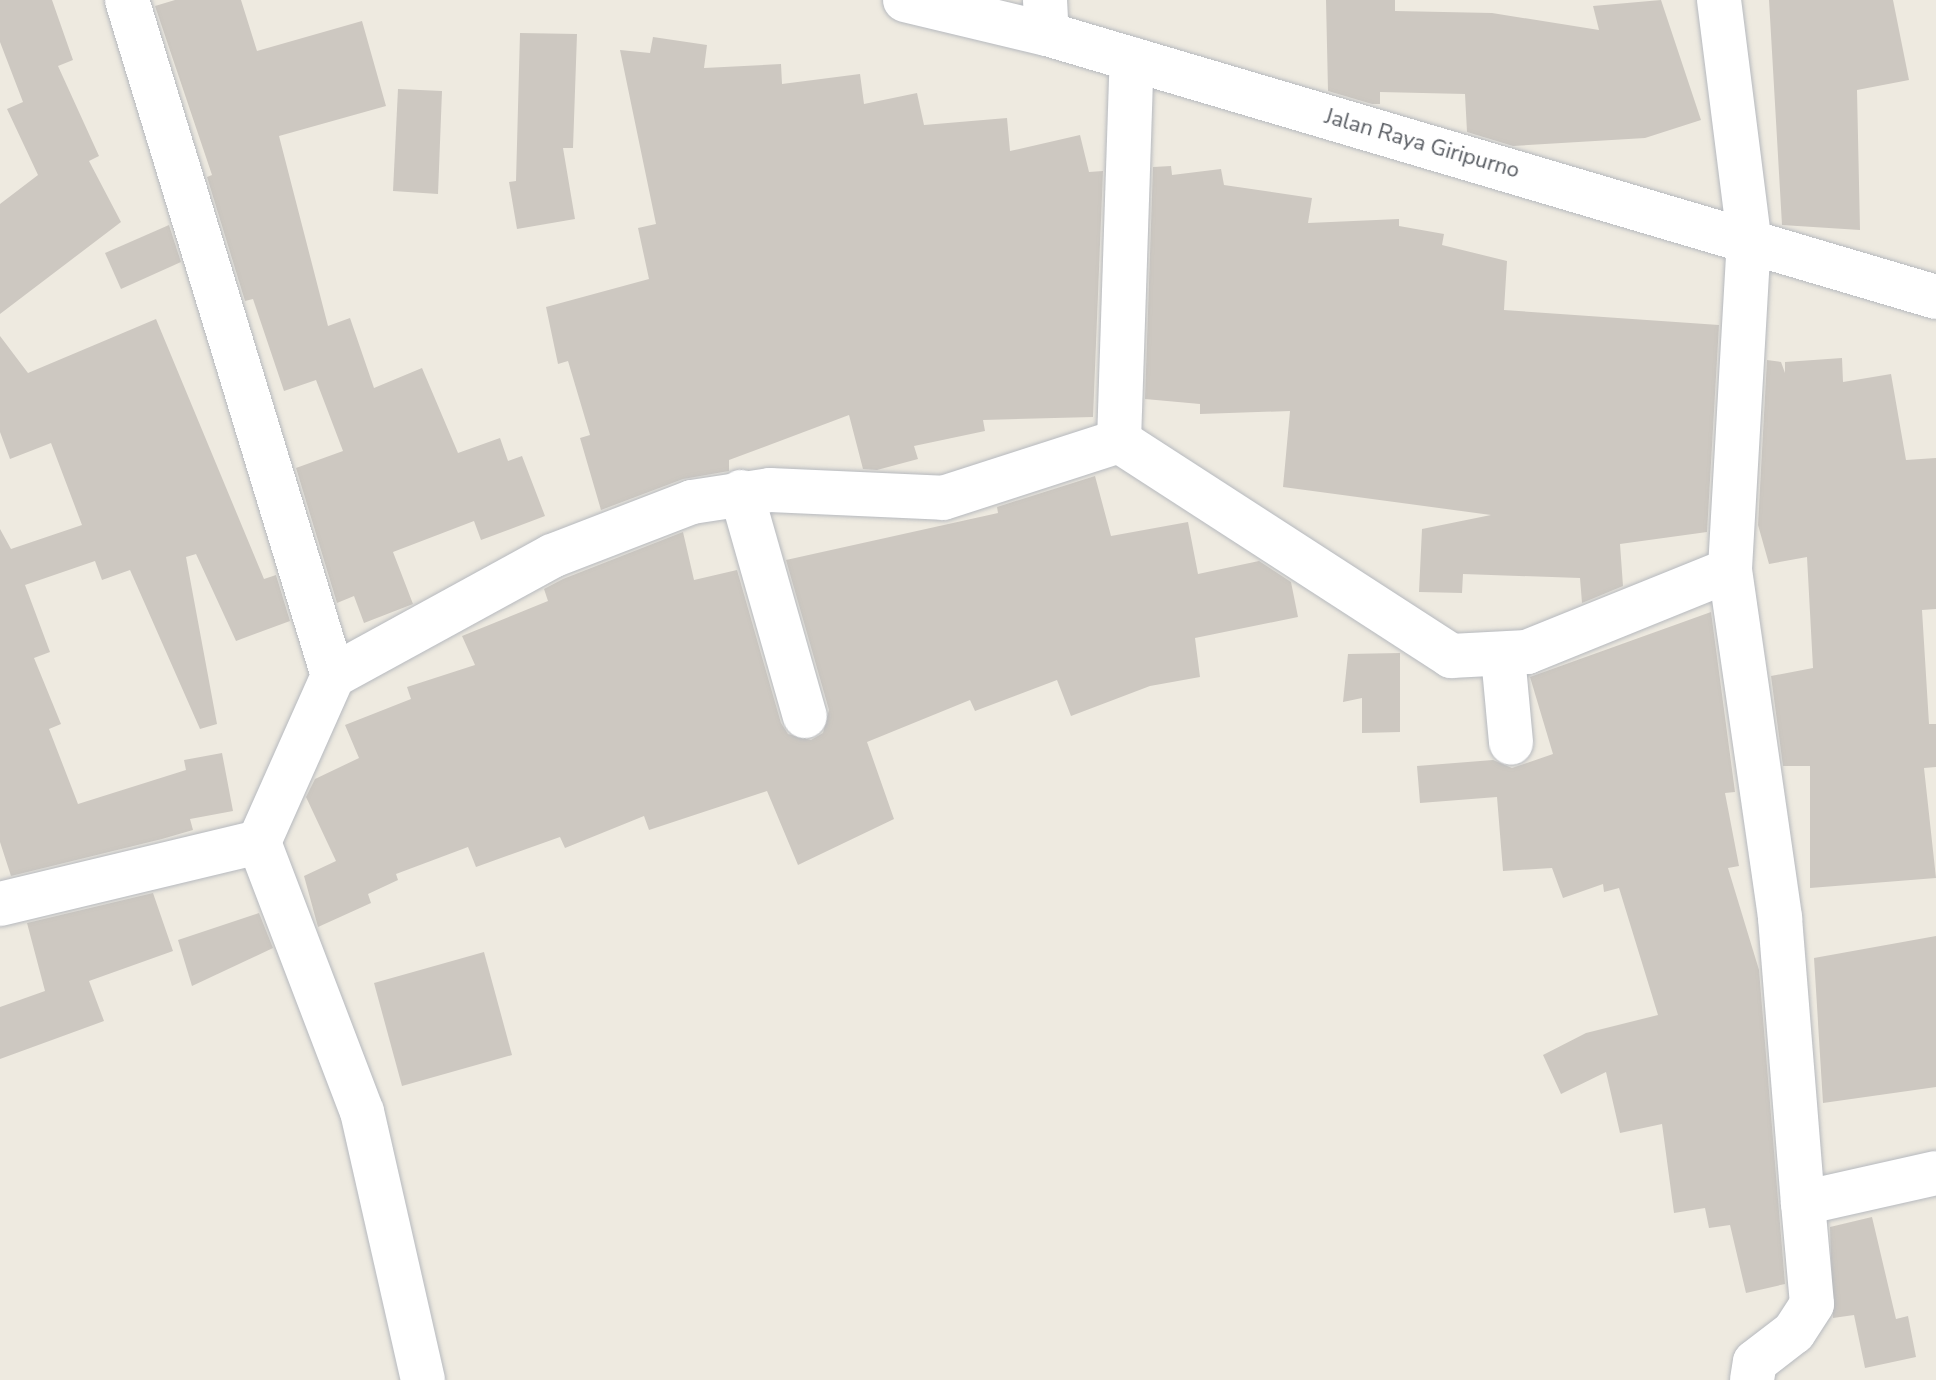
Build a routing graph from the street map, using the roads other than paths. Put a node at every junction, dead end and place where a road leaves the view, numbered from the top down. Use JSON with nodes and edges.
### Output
{"nodes":[{"id":1,"x":127,"y":0,"type":"edge"},
{"id":2,"x":905,"y":0,"type":"edge"},
{"id":3,"x":1719,"y":0,"type":"edge"},
{"id":4,"x":1046,"y":17,"type":"edge"},
{"id":5,"x":1132,"y":59,"type":"junction"},
{"id":6,"x":1749,"y":239,"type":"junction"},
{"id":7,"x":1936,"y":297,"type":"edge"},
{"id":8,"x":1119,"y":441,"type":"junction"},
{"id":9,"x":741,"y":492,"type":"junction"},
{"id":10,"x":1730,"y":570,"type":"junction"},
{"id":11,"x":1503,"y":656,"type":"junction"},
{"id":12,"x":333,"y":676,"type":"junction"},
{"id":13,"x":805,"y":716,"type":"dead end"},
{"id":14,"x":1511,"y":743,"type":"dead end"},
{"id":15,"x":259,"y":842,"type":"junction"},
{"id":16,"x":0,"y":904,"type":"edge"},
{"id":17,"x":1936,"y":1173,"type":"edge"},
{"id":18,"x":1803,"y":1203,"type":"junction"},
{"id":19,"x":423,"y":1380,"type":"edge"},
{"id":20,"x":1752,"y":1380,"type":"edge"}],
"edges":[{"from":1,"to":12,"type":"street"},
{"from":2,"to":4,"type":"street","name":"Jalan Raya Giripurno"},
{"from":3,"to":6,"type":"street"},
{"from":4,"to":5,"type":"street","name":"Jalan Raya Giripurno"},
{"from":5,"to":6,"type":"street","name":"Jalan Raya Giripurno"},
{"from":5,"to":8,"type":"street"},
{"from":6,"to":7,"type":"street","name":"Jalan Raya Giripurno"},
{"from":6,"to":10,"type":"street"},
{"from":8,"to":9,"type":"street"},
{"from":8,"to":11,"type":"street"},
{"from":9,"to":12,"type":"street"},
{"from":9,"to":13,"type":"street"},
{"from":10,"to":11,"type":"street"},
{"from":10,"to":18,"type":"street"},
{"from":11,"to":14,"type":"street"},
{"from":12,"to":15,"type":"street"},
{"from":15,"to":16,"type":"street"},
{"from":15,"to":19,"type":"street"},
{"from":17,"to":18,"type":"street"},
{"from":18,"to":20,"type":"street"}]}
